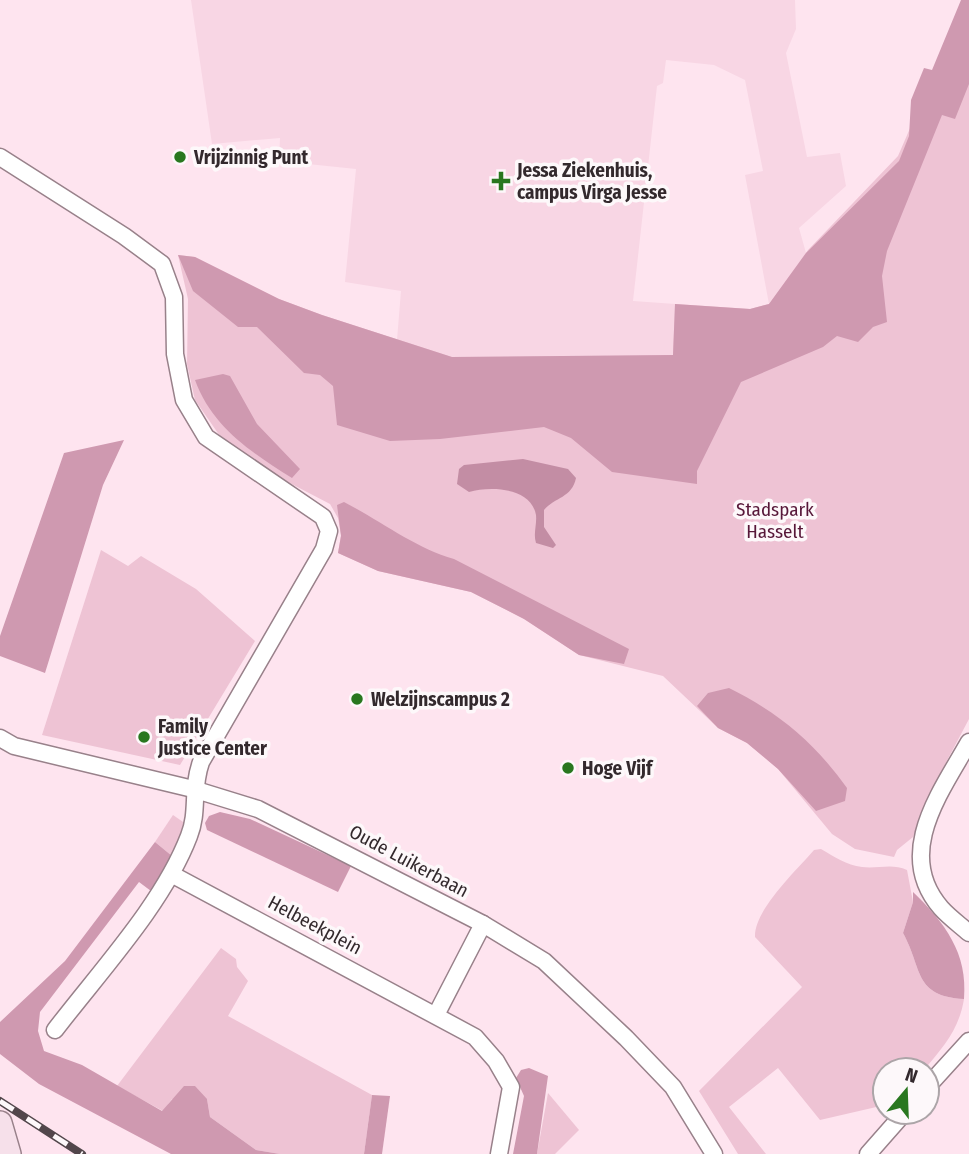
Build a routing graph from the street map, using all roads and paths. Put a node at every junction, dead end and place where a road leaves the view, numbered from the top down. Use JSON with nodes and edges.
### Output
{"nodes":[{"id":1,"x":0,"y":157,"type":"edge"},
{"id":2,"x":0,"y":738,"type":"edge"},
{"id":3,"x":969,"y":742,"type":"edge"},
{"id":4,"x":193,"y":789,"type":"junction"},
{"id":5,"x":173,"y":874,"type":"junction"},
{"id":6,"x":483,"y":924,"type":"junction"},
{"id":7,"x":969,"y":933,"type":"edge"},
{"id":8,"x":436,"y":1014,"type":"junction"},
{"id":9,"x":55,"y":1030,"type":"dead end"},
{"id":10,"x":969,"y":1041,"type":"edge"},
{"id":11,"x":941,"y":1072,"type":"edge"},
{"id":12,"x":0,"y":1123,"type":"edge"},
{"id":13,"x":893,"y":1126,"type":"edge"},
{"id":14,"x":9,"y":1154,"type":"edge"},
{"id":15,"x":499,"y":1154,"type":"edge"},
{"id":16,"x":714,"y":1154,"type":"edge"},
{"id":17,"x":869,"y":1154,"type":"edge"}],
"edges":[{"from":1,"to":4,"type":"street"},
{"from":2,"to":4,"type":"street","name":"Oude Luikerbaan"},
{"from":3,"to":7,"type":"street"},
{"from":4,"to":5,"type":"street"},
{"from":4,"to":6,"type":"street","name":"Oude Luikerbaan"},
{"from":5,"to":8,"type":"street","name":"Helbeekplein"},
{"from":5,"to":9,"type":"street"},
{"from":6,"to":8,"type":"street"},
{"from":6,"to":16,"type":"street","name":"Oude Luikerbaan"},
{"from":8,"to":15,"type":"street","name":"Helbeekplein"},
{"from":10,"to":11,"type":"street"},
{"from":12,"to":14,"type":"main road"},
{"from":13,"to":17,"type":"street"}]}
